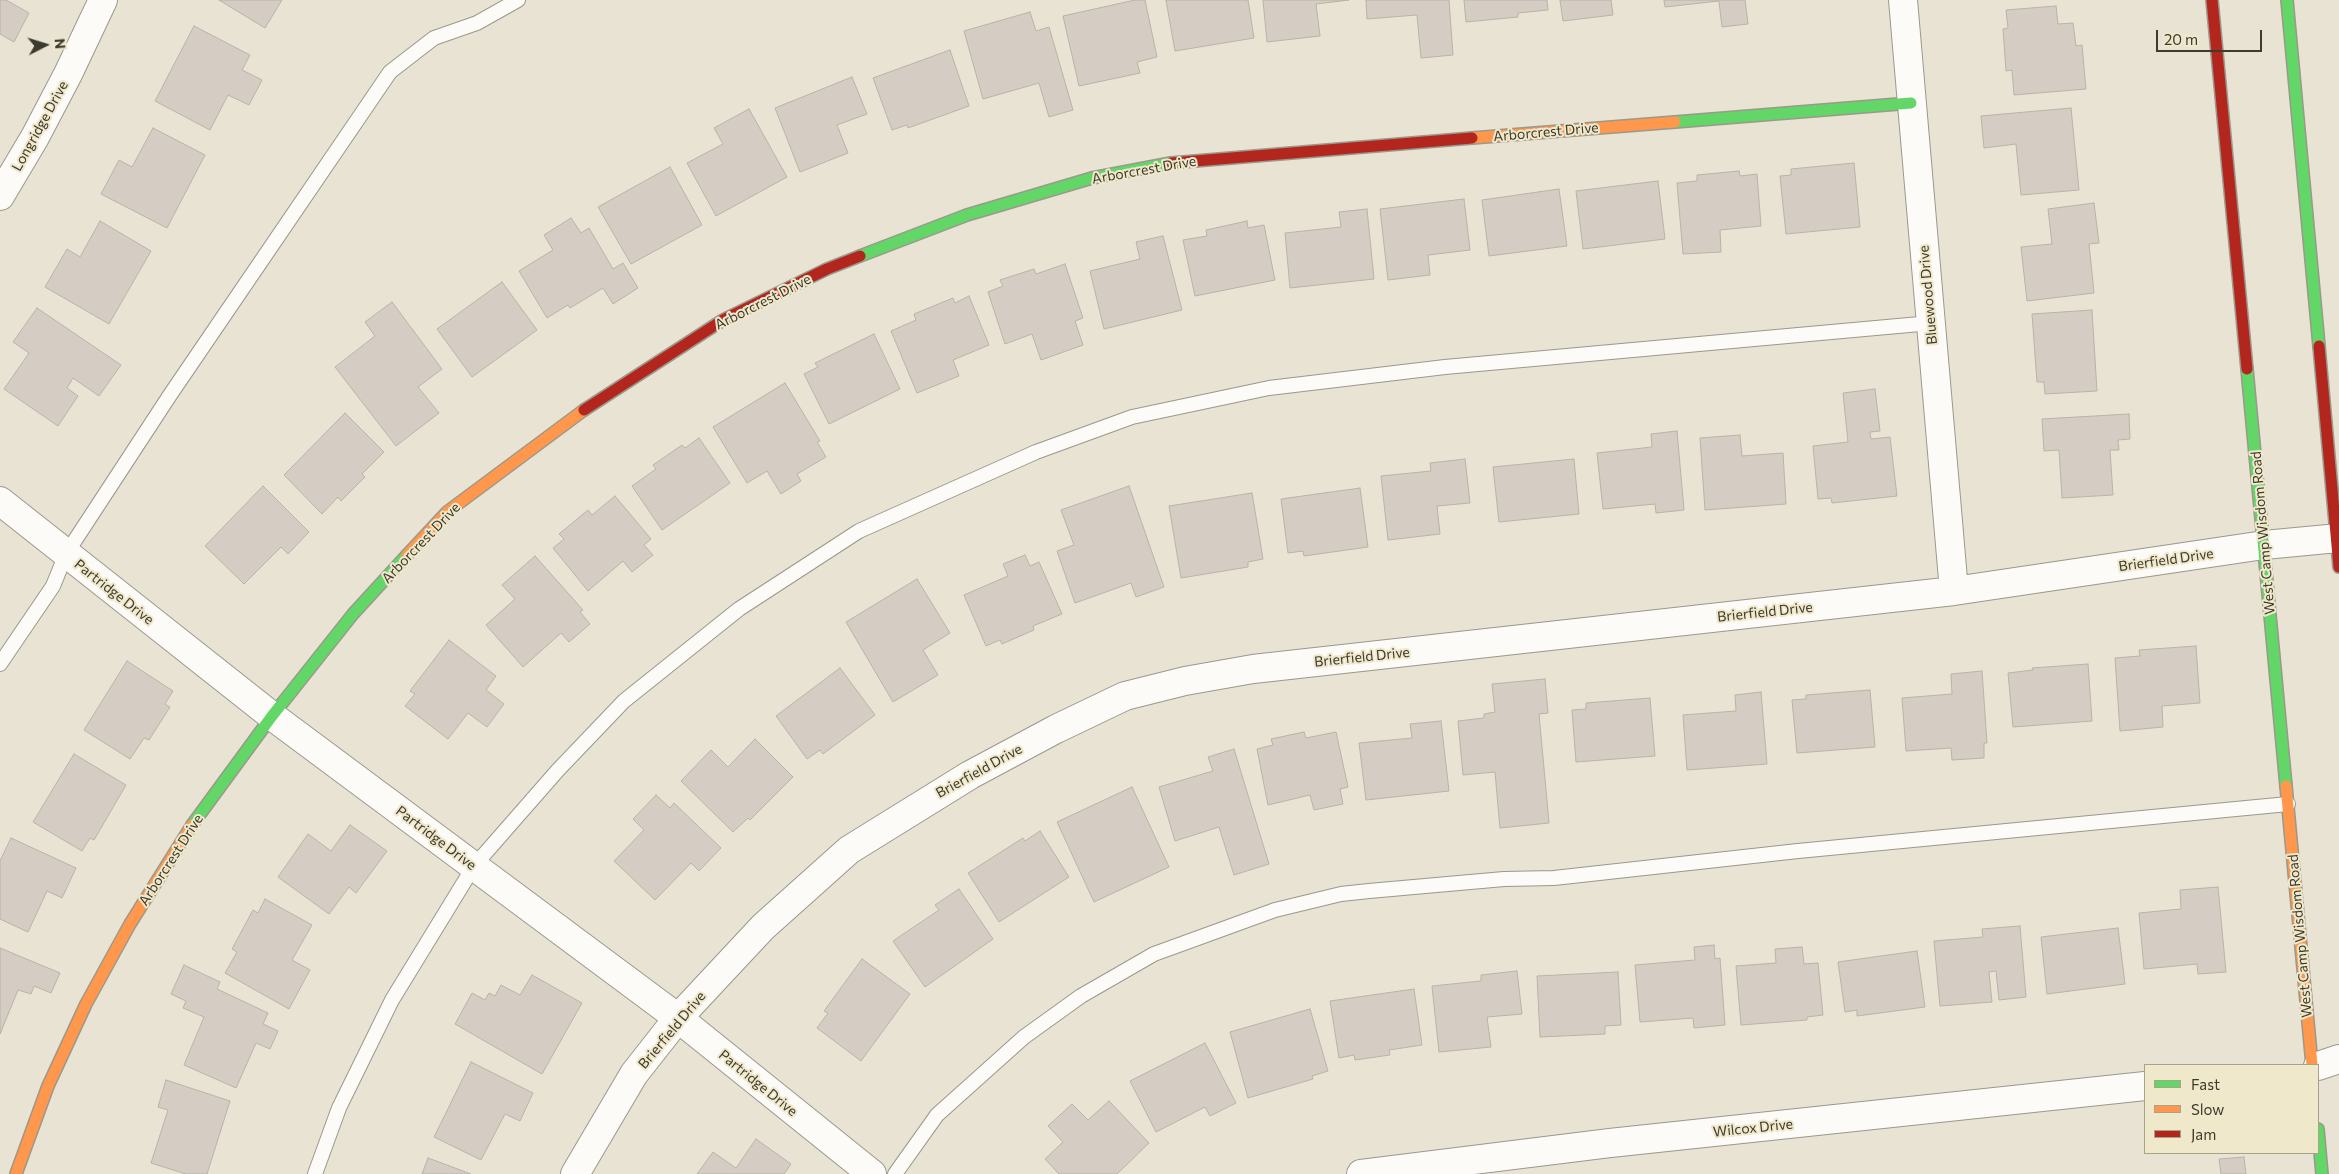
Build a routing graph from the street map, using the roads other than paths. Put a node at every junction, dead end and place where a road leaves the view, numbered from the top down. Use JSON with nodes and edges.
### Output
{"nodes":[{"id":1,"x":103,"y":0,"type":"edge"},
{"id":2,"x":518,"y":0,"type":"edge"},
{"id":3,"x":1903,"y":0,"type":"edge"},
{"id":4,"x":2212,"y":0,"type":"edge"},
{"id":5,"x":2287,"y":0,"type":"edge"},
{"id":6,"x":1911,"y":103,"type":"junction"},
{"id":7,"x":0,"y":196,"type":"edge"},
{"id":8,"x":1931,"y":323,"type":"junction"},
{"id":9,"x":0,"y":501,"type":"edge"},
{"id":10,"x":2338,"y":538,"type":"edge"},
{"id":11,"x":2264,"y":545,"type":"junction"},
{"id":12,"x":66,"y":554,"type":"junction"},
{"id":13,"x":2339,"y":567,"type":"edge"},
{"id":14,"x":1954,"y":591,"type":"junction"},
{"id":15,"x":0,"y":664,"type":"edge"},
{"id":16,"x":272,"y":716,"type":"junction"},
{"id":17,"x":2288,"y":804,"type":"junction"},
{"id":18,"x":474,"y":866,"type":"junction"},
{"id":19,"x":678,"y":1018,"type":"junction"},
{"id":20,"x":2339,"y":1059,"type":"edge"},
{"id":21,"x":2312,"y":1064,"type":"edge"},
{"id":22,"x":2319,"y":1066,"type":"edge"},
{"id":23,"x":2144,"y":1086,"type":"edge"},
{"id":24,"x":2319,"y":1140,"type":"edge"},
{"id":25,"x":16,"y":1174,"type":"edge"},
{"id":26,"x":315,"y":1174,"type":"edge"},
{"id":27,"x":575,"y":1174,"type":"edge"},
{"id":28,"x":872,"y":1174,"type":"edge"},
{"id":29,"x":896,"y":1174,"type":"edge"},
{"id":30,"x":1361,"y":1174,"type":"edge"},
{"id":31,"x":2322,"y":1174,"type":"edge"}],
"edges":[{"from":1,"to":7,"type":"street","name":"Longridge Drive"},
{"from":2,"to":12,"type":"lane"},
{"from":3,"to":6,"type":"street","name":"Bluewood Drive"},
{"from":4,"to":11,"type":"street","name":"West Camp Wisdom Road"},
{"from":5,"to":10,"type":"street"},
{"from":6,"to":8,"type":"street","name":"Bluewood Drive"},
{"from":6,"to":16,"type":"street","name":"Arborcrest Drive"},
{"from":8,"to":14,"type":"street","name":"Bluewood Drive"},
{"from":8,"to":18,"type":"lane"},
{"from":9,"to":12,"type":"street","name":"Partridge Drive"},
{"from":10,"to":11,"type":"street","name":"Brierfield Drive"},
{"from":10,"to":13,"type":"street"},
{"from":11,"to":14,"type":"street","name":"Brierfield Drive"},
{"from":11,"to":17,"type":"street","name":"West Camp Wisdom Road"},
{"from":12,"to":15,"type":"lane"},
{"from":12,"to":16,"type":"street","name":"Partridge Drive"},
{"from":14,"to":19,"type":"street","name":"Brierfield Drive"},
{"from":16,"to":18,"type":"street","name":"Partridge Drive"},
{"from":16,"to":25,"type":"street","name":"Arborcrest Drive"},
{"from":17,"to":21,"type":"street","name":"West Camp Wisdom Road"},
{"from":17,"to":29,"type":"lane"},
{"from":18,"to":19,"type":"street","name":"Partridge Drive"},
{"from":18,"to":26,"type":"lane"},
{"from":19,"to":27,"type":"street","name":"Brierfield Drive"},
{"from":19,"to":28,"type":"street","name":"Partridge Drive"},
{"from":20,"to":22,"type":"street"},
{"from":23,"to":30,"type":"street","name":"Wilcox Drive"},
{"from":24,"to":31,"type":"street"}]}
